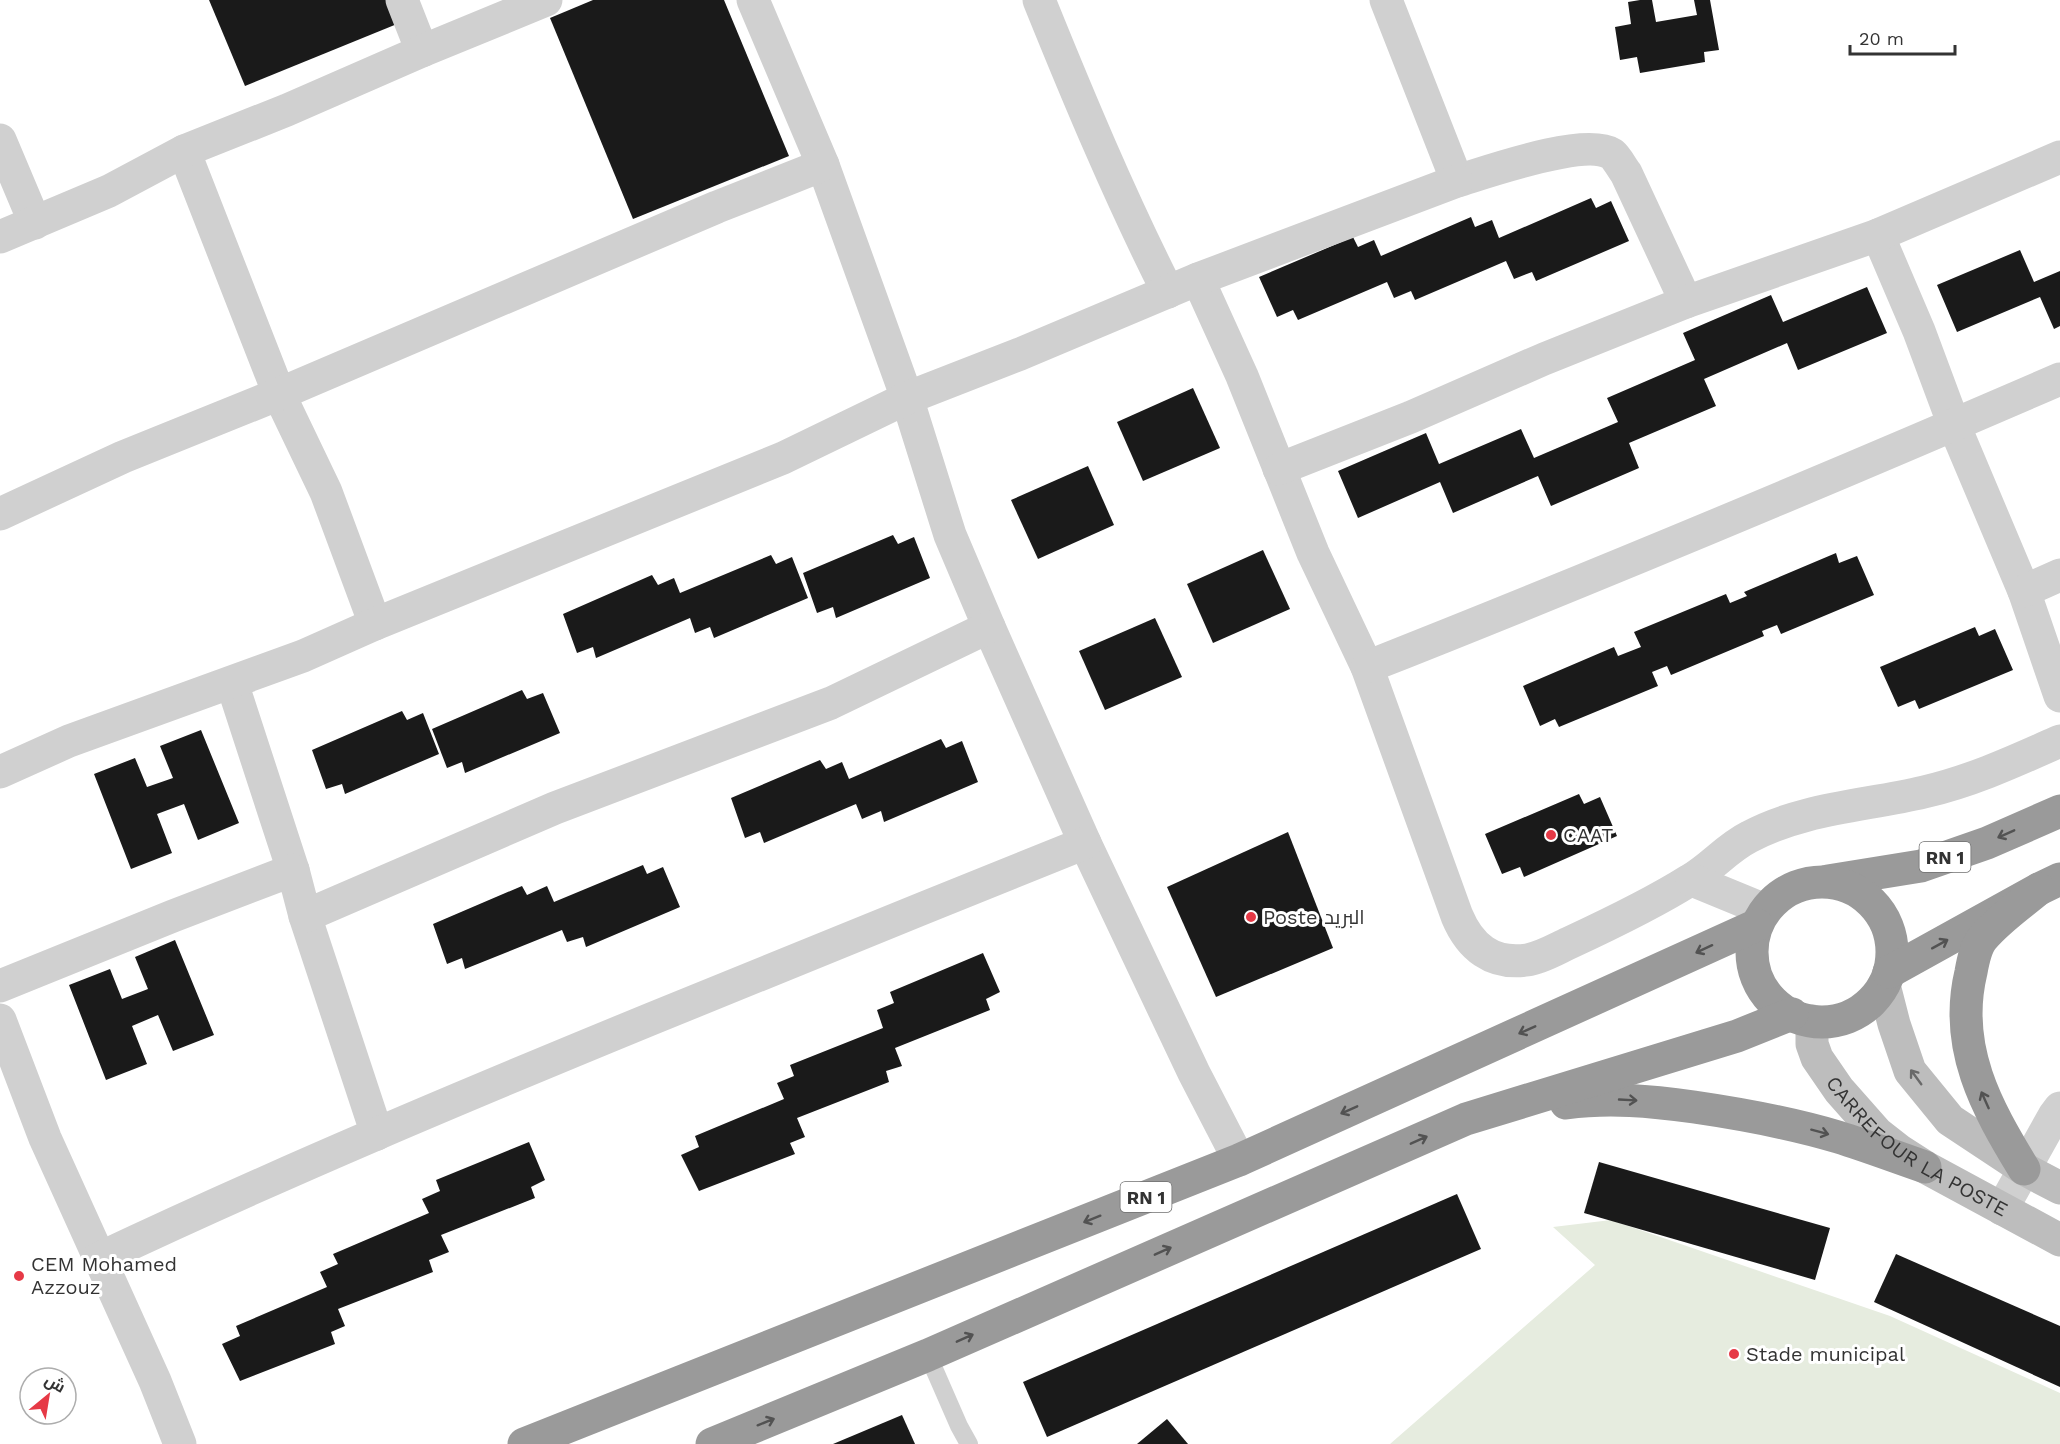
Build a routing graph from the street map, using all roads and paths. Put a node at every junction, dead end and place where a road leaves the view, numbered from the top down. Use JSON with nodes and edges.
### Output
{"nodes":[{"id":1,"x":402,"y":0,"type":"edge"},
{"id":2,"x":546,"y":0,"type":"edge"},
{"id":3,"x":753,"y":0,"type":"edge"},
{"id":4,"x":1039,"y":0,"type":"edge"},
{"id":5,"x":1386,"y":0,"type":"edge"},
{"id":6,"x":422,"y":51,"type":"junction"},
{"id":7,"x":0,"y":140,"type":"edge"},
{"id":8,"x":184,"y":152,"type":"junction"},
{"id":9,"x":2060,"y":157,"type":"edge"},
{"id":10,"x":823,"y":165,"type":"junction"},
{"id":11,"x":1457,"y":181,"type":"junction"},
{"id":12,"x":35,"y":223,"type":"junction"},
{"id":13,"x":1878,"y":236,"type":"junction"},
{"id":14,"x":0,"y":237,"type":"edge"},
{"id":15,"x":1198,"y":279,"type":"junction"},
{"id":16,"x":1168,"y":292,"type":"junction"},
{"id":17,"x":1686,"y":302,"type":"junction"},
{"id":18,"x":2060,"y":379,"type":"edge"},
{"id":19,"x":279,"y":394,"type":"junction"},
{"id":20,"x":907,"y":398,"type":"junction"},
{"id":21,"x":1954,"y":425,"type":"junction"},
{"id":22,"x":1279,"y":469,"type":"junction"},
{"id":23,"x":0,"y":514,"type":"edge"},
{"id":24,"x":2060,"y":576,"type":"edge"},
{"id":25,"x":2024,"y":591,"type":"junction"},
{"id":26,"x":375,"y":624,"type":"junction"},
{"id":27,"x":989,"y":627,"type":"junction"},
{"id":28,"x":1368,"y":667,"type":"junction"},
{"id":29,"x":232,"y":683,"type":"junction"},
{"id":30,"x":2060,"y":696,"type":"edge"},
{"id":31,"x":2060,"y":741,"type":"edge"},
{"id":32,"x":0,"y":772,"type":"edge"},
{"id":33,"x":2060,"y":811,"type":"edge"},
{"id":34,"x":1085,"y":843,"type":"junction"},
{"id":35,"x":293,"y":870,"type":"junction"},
{"id":36,"x":1692,"y":880,"type":"junction"},
{"id":37,"x":1824,"y":881,"type":"junction"},
{"id":38,"x":2049,"y":884,"type":"edge"},
{"id":39,"x":305,"y":916,"type":"junction"},
{"id":40,"x":1761,"y":917,"type":"junction"},
{"id":41,"x":1886,"y":979,"type":"junction"},
{"id":42,"x":0,"y":986,"type":"edge"},
{"id":43,"x":1802,"y":1018,"type":"junction"},
{"id":44,"x":0,"y":1020,"type":"edge"},
{"id":45,"x":2060,"y":1108,"type":"edge"},
{"id":46,"x":1466,"y":1119,"type":"junction"},
{"id":47,"x":377,"y":1134,"type":"junction"},
{"id":48,"x":1239,"y":1160,"type":"junction"},
{"id":49,"x":1925,"y":1167,"type":"junction"},
{"id":50,"x":2024,"y":1169,"type":"junction"},
{"id":51,"x":2060,"y":1188,"type":"edge"},
{"id":52,"x":2002,"y":1209,"type":"junction"},
{"id":53,"x":2060,"y":1240,"type":"edge"},
{"id":54,"x":99,"y":1259,"type":"junction"},
{"id":55,"x":928,"y":1354,"type":"junction"},
{"id":56,"x":180,"y":1444,"type":"edge"},
{"id":57,"x":524,"y":1444,"type":"edge"},
{"id":58,"x":712,"y":1444,"type":"edge"},
{"id":59,"x":969,"y":1444,"type":"edge"}],
"edges":[{"from":1,"to":6,"type":"street"},
{"from":2,"to":6,"type":"street"},
{"from":3,"to":10,"type":"street"},
{"from":4,"to":16,"type":"street"},
{"from":5,"to":11,"type":"street"},
{"from":6,"to":8,"type":"street"},
{"from":7,"to":12,"type":"street"},
{"from":8,"to":12,"type":"street"},
{"from":8,"to":19,"type":"street"},
{"from":9,"to":13,"type":"street"},
{"from":10,"to":19,"type":"street"},
{"from":10,"to":20,"type":"street"},
{"from":11,"to":15,"type":"street"},
{"from":11,"to":17,"type":"street"},
{"from":12,"to":14,"type":"street"},
{"from":13,"to":17,"type":"street"},
{"from":13,"to":21,"type":"street"},
{"from":15,"to":16,"type":"street"},
{"from":15,"to":22,"type":"street"},
{"from":16,"to":20,"type":"street"},
{"from":17,"to":22,"type":"street"},
{"from":18,"to":21,"type":"street"},
{"from":19,"to":23,"type":"street"},
{"from":19,"to":26,"type":"street"},
{"from":20,"to":26,"type":"street"},
{"from":20,"to":27,"type":"street"},
{"from":21,"to":25,"type":"street"},
{"from":21,"to":28,"type":"street"},
{"from":22,"to":28,"type":"street"},
{"from":24,"to":25,"type":"street"},
{"from":25,"to":30,"type":"street"},
{"from":26,"to":29,"type":"street"},
{"from":27,"to":34,"type":"street"},
{"from":27,"to":39,"type":"street"},
{"from":28,"to":36,"type":"street"},
{"from":29,"to":32,"type":"street"},
{"from":29,"to":35,"type":"street"},
{"from":31,"to":36,"type":"street"},
{"from":33,"to":37,"type":"highway","number":"RN 1","one_way":true},
{"from":34,"to":47,"type":"street"},
{"from":34,"to":48,"type":"street"},
{"from":35,"to":39,"type":"street"},
{"from":35,"to":42,"type":"street"},
{"from":36,"to":40,"type":"street"},
{"from":37,"to":40,"type":"highway","name":"CARREFOUR LA POSTE"},
{"from":37,"to":41,"type":"highway","name":"CARREFOUR LA POSTE"},
{"from":41,"to":38,"type":"highway","one_way":true},
{"from":50,"to":38,"type":"highway","one_way":true},
{"from":39,"to":47,"type":"street"},
{"from":40,"to":43,"type":"highway"},
{"from":40,"to":48,"type":"highway","number":"RN 1","one_way":true},
{"from":41,"to":43,"type":"highway"},
{"from":50,"to":41,"type":"street","name":"CARREFOUR LA POSTE","one_way":true},
{"from":43,"to":46,"type":"highway"},
{"from":43,"to":49,"type":"street","name":"CARREFOUR LA POSTE"},
{"from":44,"to":54,"type":"street"},
{"from":45,"to":50,"type":"street"},
{"from":46,"to":49,"type":"highway","one_way":true},
{"from":55,"to":46,"type":"highway","one_way":true},
{"from":47,"to":54,"type":"street"},
{"from":48,"to":57,"type":"highway","number":"RN 1","one_way":true},
{"from":49,"to":52,"type":"street","name":"CARREFOUR LA POSTE"},
{"from":50,"to":51,"type":"street","name":"CARREFOUR LA POSTE"},
{"from":50,"to":52,"type":"street"},
{"from":52,"to":53,"type":"street","name":"CARREFOUR LA POSTE"},
{"from":54,"to":56,"type":"street"},
{"from":58,"to":55,"type":"highway","one_way":true},
{"from":55,"to":59,"type":"lane"}]}
